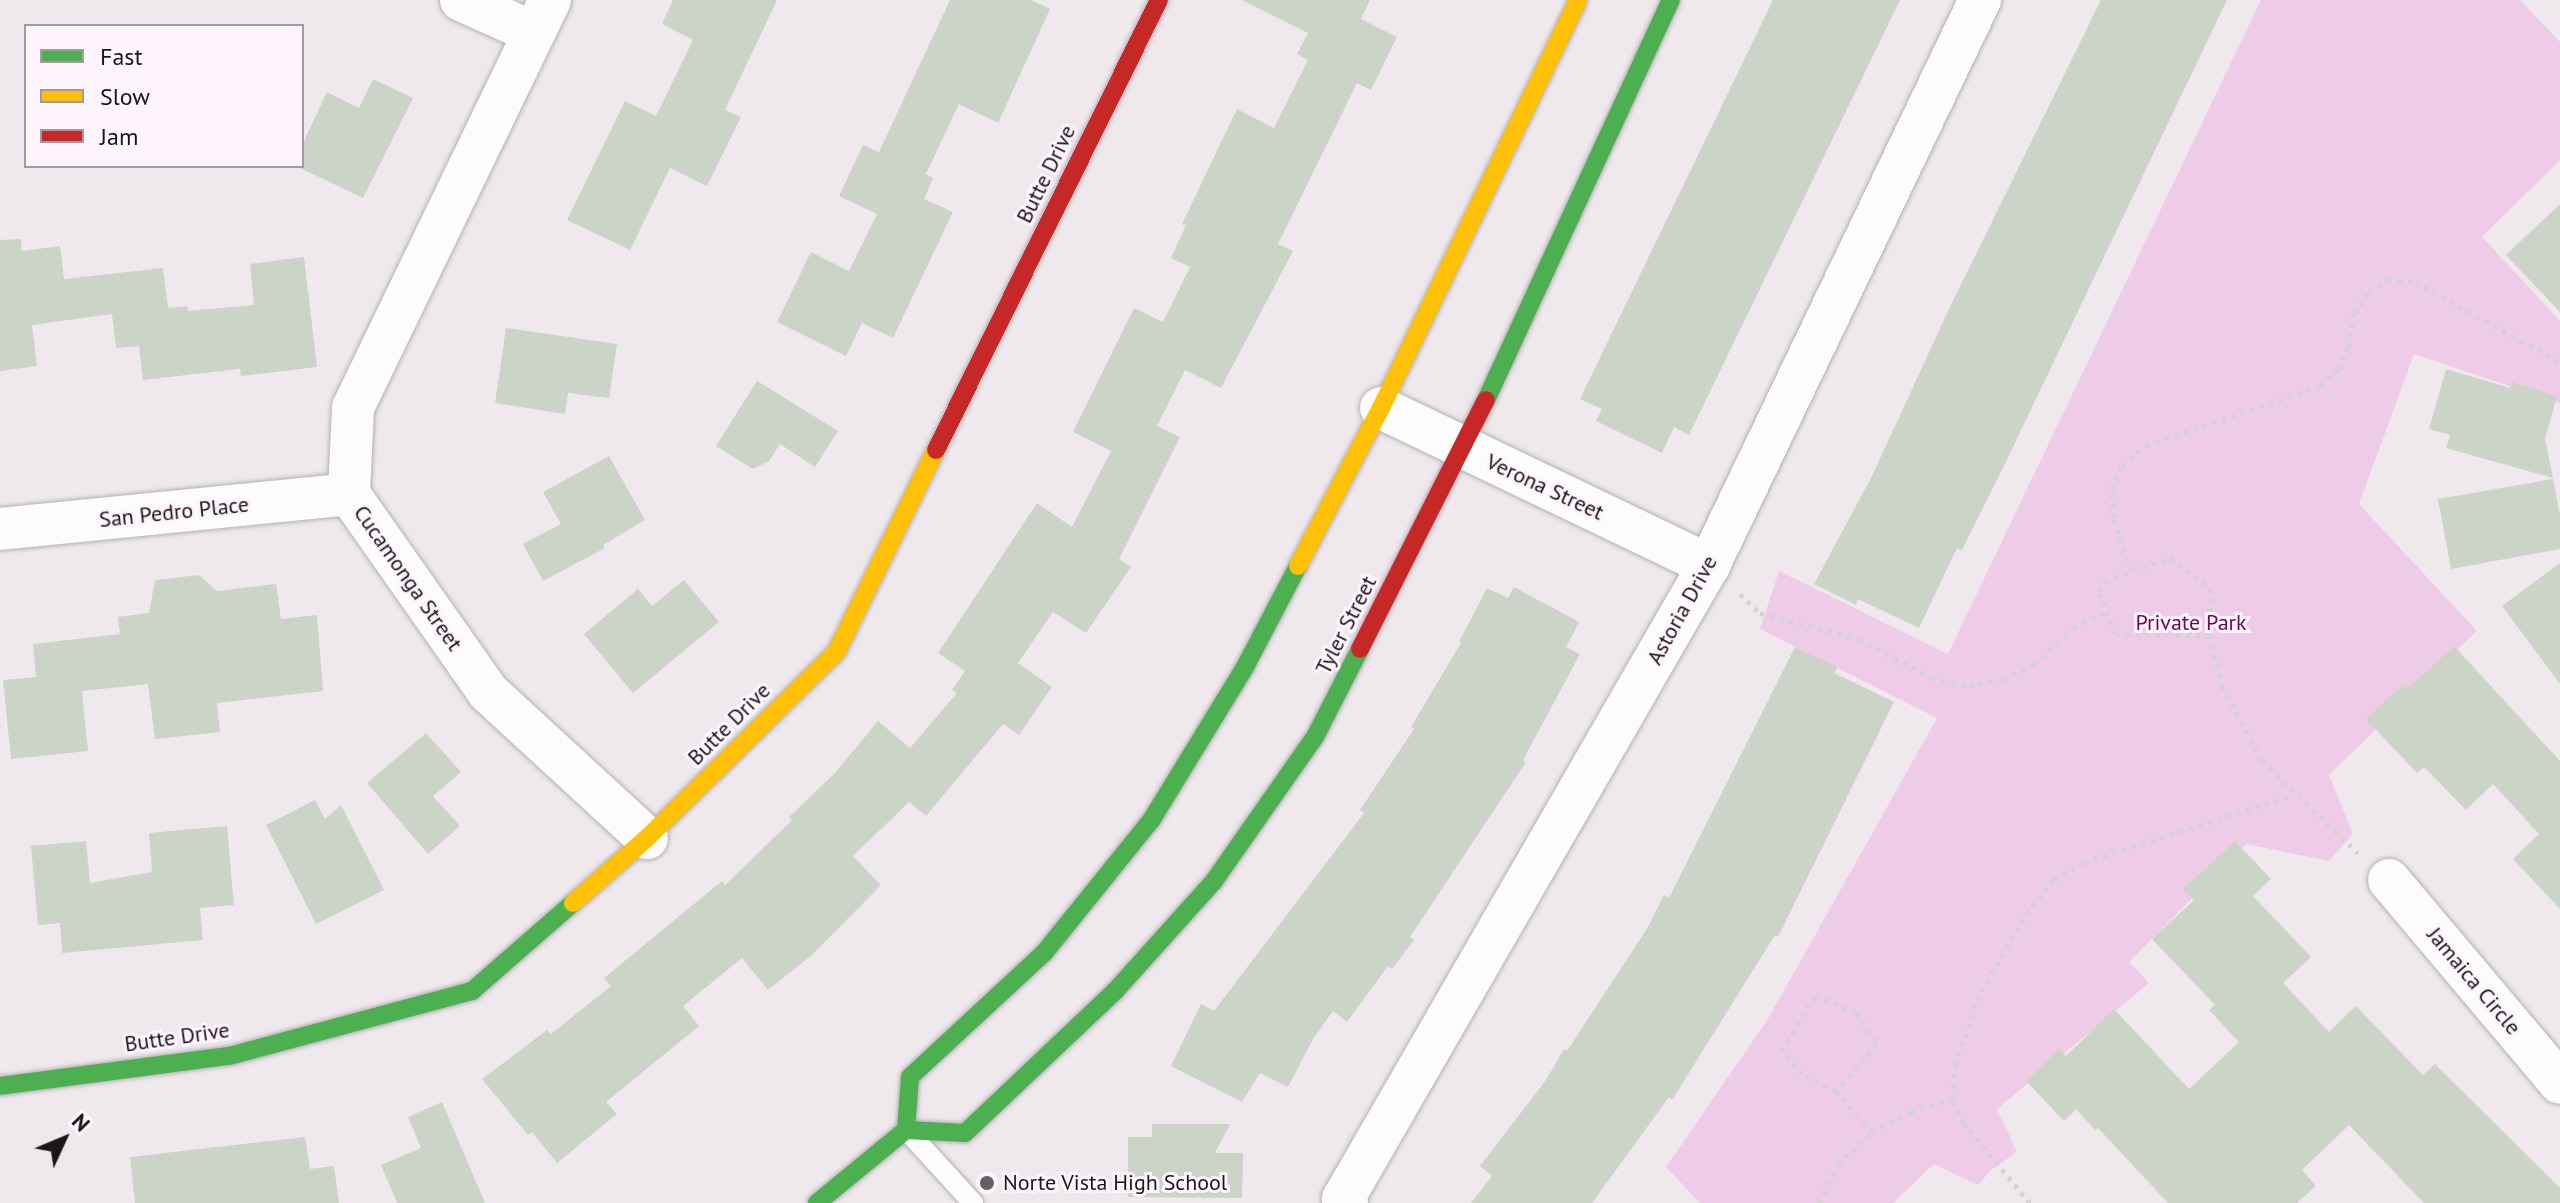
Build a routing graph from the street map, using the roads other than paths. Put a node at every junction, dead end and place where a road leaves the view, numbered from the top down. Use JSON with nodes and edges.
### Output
{"nodes":[{"id":1,"x":461,"y":0,"type":"edge"},
{"id":2,"x":1159,"y":0,"type":"edge"},
{"id":3,"x":1578,"y":0,"type":"edge"},
{"id":4,"x":1671,"y":0,"type":"edge"},
{"id":5,"x":1980,"y":0,"type":"edge"},
{"id":6,"x":542,"y":17,"type":"edge"},
{"id":7,"x":1381,"y":408,"type":"junction"},
{"id":8,"x":1464,"y":449,"type":"junction"},
{"id":9,"x":349,"y":494,"type":"junction"},
{"id":10,"x":0,"y":529,"type":"edge"},
{"id":11,"x":1709,"y":565,"type":"junction"},
{"id":12,"x":647,"y":838,"type":"junction"},
{"id":13,"x":2389,"y":880,"type":"road end"},
{"id":14,"x":2560,"y":1083,"type":"edge"},
{"id":15,"x":0,"y":1086,"type":"edge"},
{"id":16,"x":906,"y":1130,"type":"junction"},
{"id":17,"x":1345,"y":1201,"type":"edge"},
{"id":18,"x":817,"y":1203,"type":"edge"},
{"id":19,"x":973,"y":1203,"type":"edge"}],
"edges":[{"from":1,"to":6,"type":"street"},
{"from":2,"to":12,"type":"main road","name":"Butte Drive"},
{"from":3,"to":7,"type":"main road"},
{"from":4,"to":8,"type":"main road","name":"Tyler Street"},
{"from":5,"to":11,"type":"street","name":"Astoria Drive"},
{"from":6,"to":9,"type":"street","name":"Cucamonga Street"},
{"from":7,"to":8,"type":"street","name":"Verona Street"},
{"from":7,"to":16,"type":"main road"},
{"from":8,"to":11,"type":"street","name":"Verona Street"},
{"from":8,"to":16,"type":"main road","name":"Tyler Street"},
{"from":9,"to":10,"type":"street","name":"San Pedro Place"},
{"from":9,"to":12,"type":"street","name":"Cucamonga Street"},
{"from":11,"to":17,"type":"street","name":"Astoria Drive"},
{"from":12,"to":15,"type":"main road","name":"Butte Drive"},
{"from":13,"to":14,"type":"street","name":"Jamaica Circle"},
{"from":16,"to":18,"type":"main road"},
{"from":16,"to":19,"type":"lane"}]}
